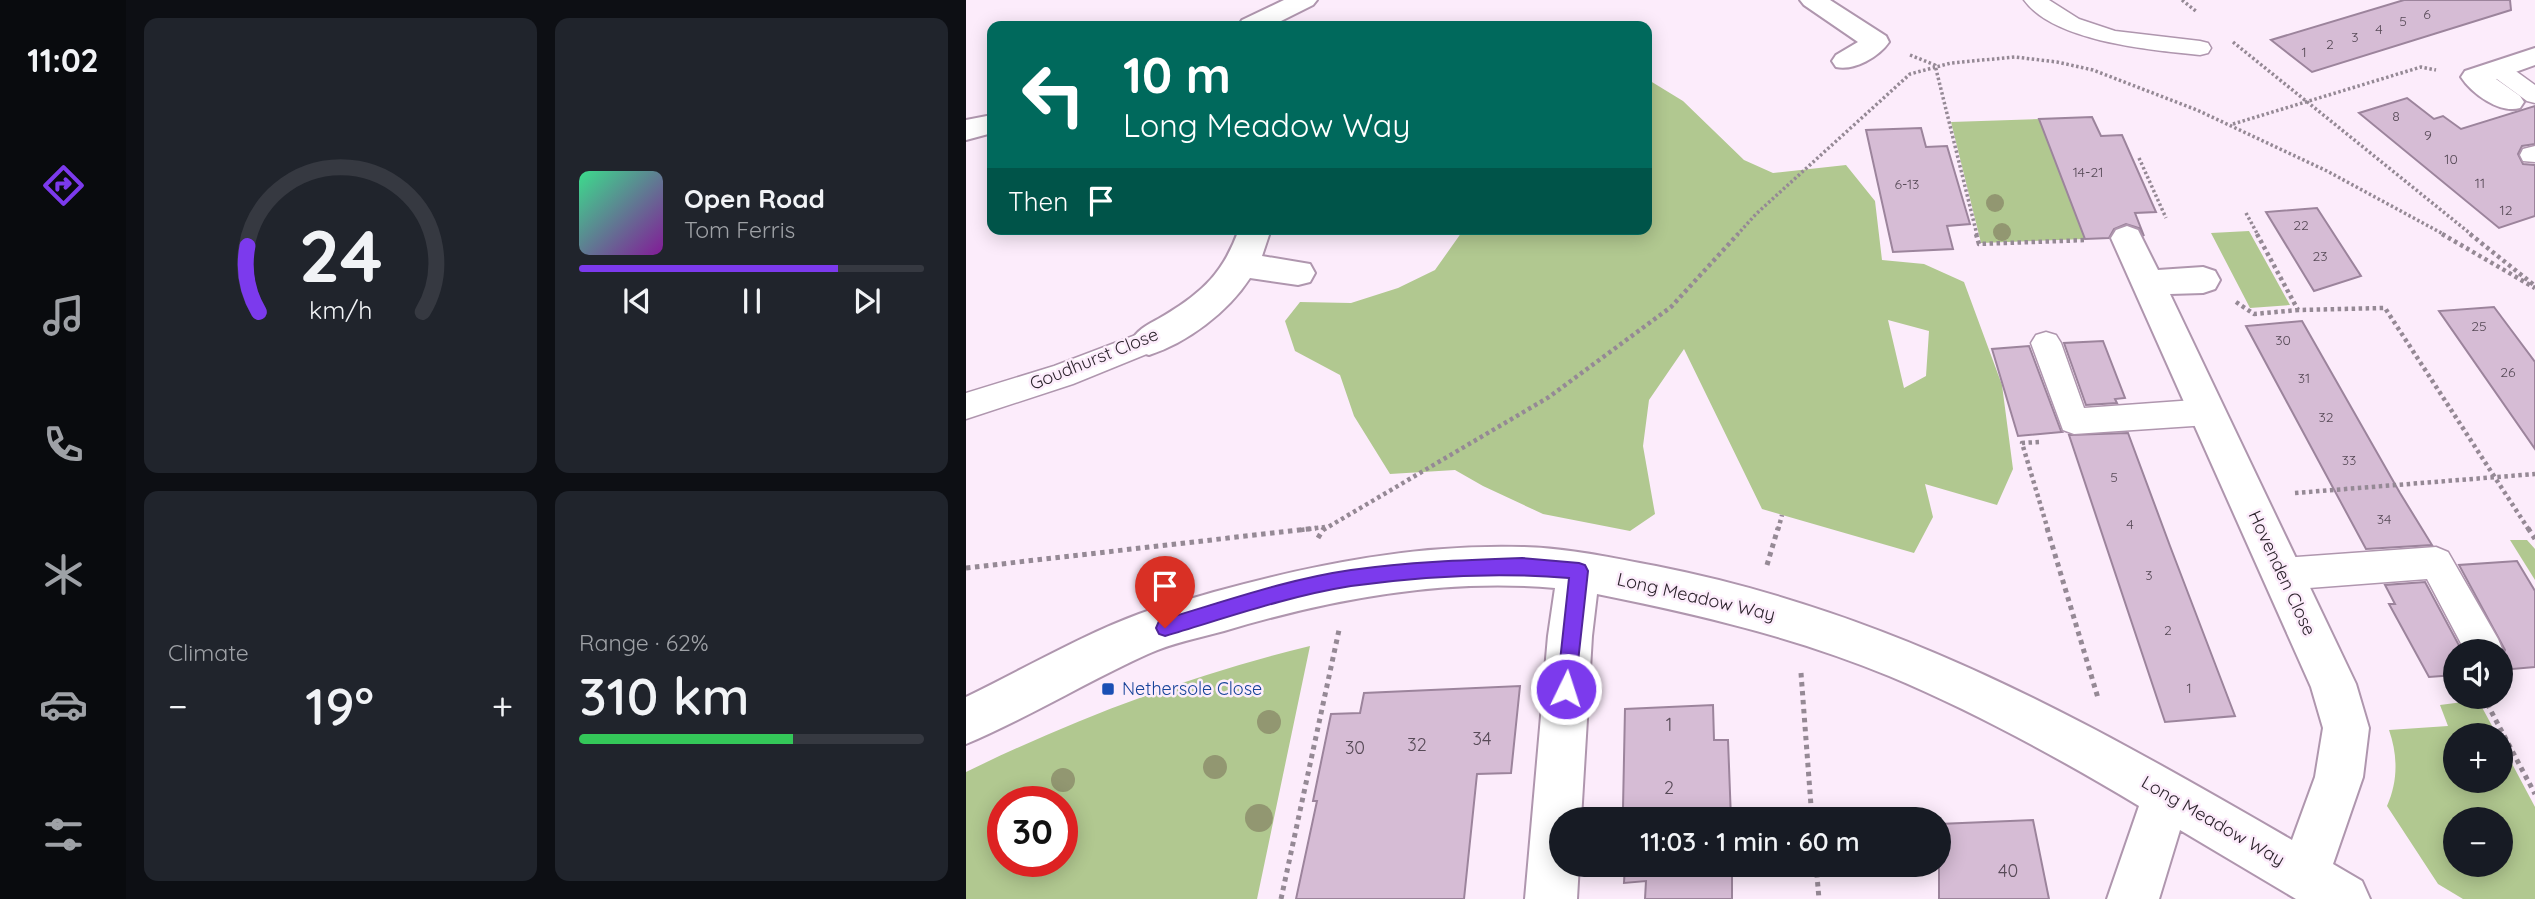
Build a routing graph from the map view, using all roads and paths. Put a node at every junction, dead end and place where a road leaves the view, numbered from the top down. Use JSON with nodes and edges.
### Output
{"nodes":[{"id":1,"x":1304,"y":0,"type":"edge"},
{"id":2,"x":1814,"y":0,"type":"edge"},
{"id":3,"x":2035,"y":0,"type":"edge"},
{"id":4,"x":2182,"y":0,"type":"edge"},
{"id":5,"x":2202,"y":17,"type":"dead end"},
{"id":6,"x":1261,"y":21,"type":"edge"},
{"id":7,"x":2232,"y":41,"type":"dead end"},
{"id":8,"x":2200,"y":48,"type":"dead end"},
{"id":9,"x":2535,"y":56,"type":"edge"},
{"id":10,"x":1846,"y":61,"type":"dead end"},
{"id":11,"x":1935,"y":65,"type":"junction"},
{"id":12,"x":2486,"y":73,"type":"junction"},
{"id":13,"x":2523,"y":99,"type":"edge"},
{"id":14,"x":2306,"y":102,"type":"junction"},
{"id":15,"x":2232,"y":124,"type":"junction"},
{"id":16,"x":987,"y":125,"type":"edge"},
{"id":17,"x":966,"y":130,"type":"edge"},
{"id":18,"x":2246,"y":213,"type":"dead end"},
{"id":19,"x":1253,"y":235,"type":"edge"},
{"id":20,"x":2127,"y":238,"type":"dead end"},
{"id":21,"x":2025,"y":243,"type":"dead end"},
{"id":22,"x":1241,"y":265,"type":"junction"},
{"id":23,"x":1298,"y":273,"type":"dead end"},
{"id":24,"x":2203,"y":280,"type":"dead end"},
{"id":25,"x":2148,"y":283,"type":"junction"},
{"id":26,"x":2535,"y":287,"type":"edge"},
{"id":27,"x":2298,"y":310,"type":"junction"},
{"id":28,"x":2254,"y":314,"type":"dead end"},
{"id":29,"x":1149,"y":341,"type":"joint"},
{"id":30,"x":2046,"y":343,"type":"dead end"},
{"id":31,"x":966,"y":406,"type":"edge"},
{"id":32,"x":2208,"y":412,"type":"junction"},
{"id":33,"x":2050,"y":442,"type":"dead end"},
{"id":34,"x":2535,"y":474,"type":"edge"},
{"id":35,"x":2493,"y":477,"type":"junction"},
{"id":36,"x":2247,"y":497,"type":"junction"},
{"id":37,"x":1325,"y":527,"type":"junction"},
{"id":38,"x":2535,"y":539,"type":"edge"},
{"id":39,"x":966,"y":568,"type":"edge"},
{"id":40,"x":1579,"y":571,"type":"junction"},
{"id":41,"x":2283,"y":574,"type":"junction"},
{"id":42,"x":1350,"y":578,"type":"junction"},
{"id":43,"x":1283,"y":593,"type":"junction"},
{"id":44,"x":1797,"y":622,"type":"junction"},
{"id":45,"x":2478,"y":639,"type":"edge"},
{"id":46,"x":2490,"y":709,"type":"edge"},
{"id":47,"x":966,"y":720,"type":"edge"},
{"id":48,"x":2118,"y":766,"type":"junction"},
{"id":49,"x":2535,"y":794,"type":"edge"},
{"id":50,"x":2167,"y":795,"type":"junction"},
{"id":51,"x":1811,"y":807,"type":"edge"},
{"id":52,"x":2305,"y":874,"type":"junction"},
{"id":53,"x":1817,"y":877,"type":"edge"},
{"id":54,"x":1281,"y":899,"type":"edge"},
{"id":55,"x":1551,"y":899,"type":"edge"},
{"id":56,"x":1819,"y":899,"type":"edge"},
{"id":57,"x":2133,"y":899,"type":"edge"},
{"id":58,"x":2344,"y":899,"type":"edge"}],
"edges":[{"from":1,"to":6,"type":"street"},
{"from":2,"to":10,"type":"street"},
{"from":3,"to":8,"type":"lane"},
{"from":4,"to":5,"type":"path"},
{"from":7,"to":14,"type":"path"},
{"from":9,"to":12,"type":"street"},
{"from":11,"to":15,"type":"path"},
{"from":11,"to":21,"type":"path"},
{"from":11,"to":37,"type":"path"},
{"from":12,"to":13,"type":"street"},
{"from":12,"to":14,"type":"path"},
{"from":14,"to":15,"type":"path"},
{"from":14,"to":26,"type":"path"},
{"from":15,"to":26,"type":"path"},
{"from":16,"to":17,"type":"street"},
{"from":18,"to":27,"type":"path"},
{"from":19,"to":22,"type":"street","name":"Goudhurst Close"},
{"from":20,"to":25,"type":"street","name":"Hovenden Close"},
{"from":22,"to":23,"type":"street"},
{"from":22,"to":29,"type":"street","name":"Goudhurst Close"},
{"from":24,"to":25,"type":"street"},
{"from":25,"to":32,"type":"street","name":"Hovenden Close"},
{"from":27,"to":28,"type":"path"},
{"from":27,"to":35,"type":"path"},
{"from":29,"to":31,"type":"lane","name":"Goudhurst Close"},
{"from":30,"to":32,"type":"lane"},
{"from":32,"to":36,"type":"street","name":"Hovenden Close"},
{"from":33,"to":48,"type":"path"},
{"from":34,"to":35,"type":"path"},
{"from":35,"to":36,"type":"path"},
{"from":35,"to":38,"type":"path"},
{"from":36,"to":41,"type":"street","name":"Hovenden Close"},
{"from":37,"to":39,"type":"path"},
{"from":37,"to":43,"type":"path"},
{"from":40,"to":42,"type":"street","name":"Long Meadow Way"},
{"from":40,"to":44,"type":"street","name":"Long Meadow Way"},
{"from":40,"to":55,"type":"street"},
{"from":41,"to":45,"type":"lane"},
{"from":41,"to":52,"type":"street","name":"Hovenden Close"},
{"from":42,"to":43,"type":"street","name":"Long Meadow Way"},
{"from":42,"to":54,"type":"path"},
{"from":43,"to":47,"type":"street","name":"Long Meadow Way"},
{"from":44,"to":48,"type":"street","name":"Long Meadow Way"},
{"from":44,"to":51,"type":"path"},
{"from":46,"to":49,"type":"path"},
{"from":48,"to":50,"type":"street","name":"Long Meadow Way"},
{"from":50,"to":52,"type":"street","name":"Long Meadow Way"},
{"from":50,"to":57,"type":"street"},
{"from":52,"to":58,"type":"street","name":"Long Meadow Way"},
{"from":53,"to":56,"type":"path"}]}
